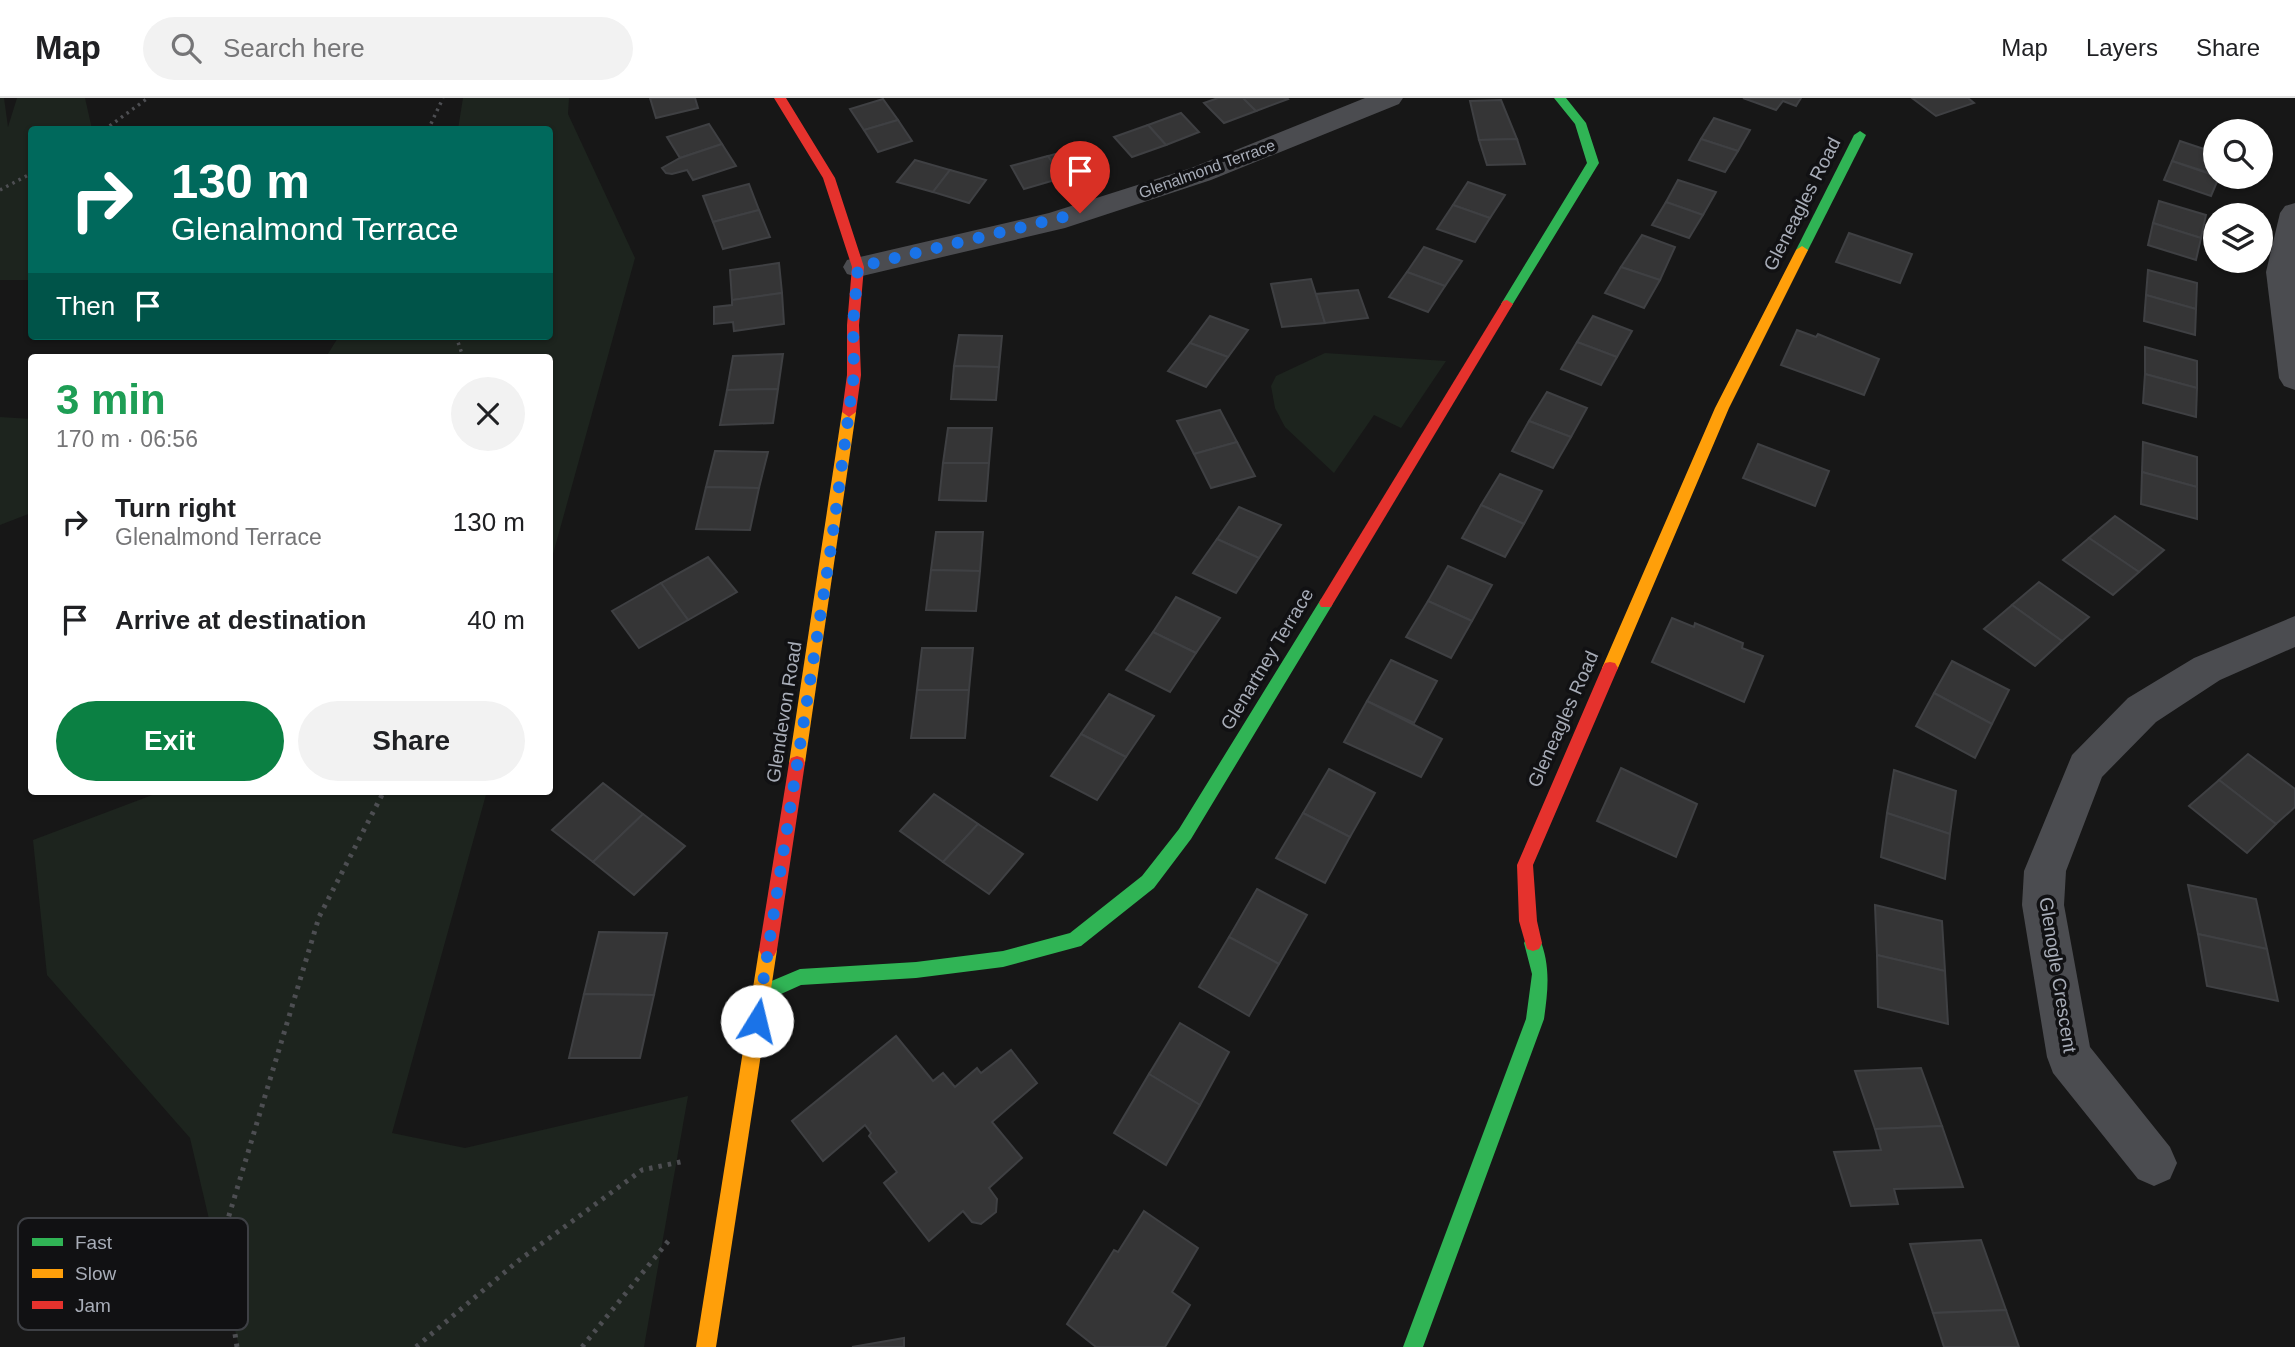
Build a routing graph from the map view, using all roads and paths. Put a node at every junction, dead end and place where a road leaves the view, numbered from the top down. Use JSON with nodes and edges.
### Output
{"nodes":[{"id":1,"x":148,"y":98,"type":"edge"},
{"id":2,"x":443,"y":98,"type":"edge"},
{"id":3,"x":780,"y":98,"type":"edge"},
{"id":4,"x":1389,"y":98,"type":"edge"},
{"id":5,"x":1560,"y":98,"type":"edge"},
{"id":6,"x":110,"y":126,"type":"edge"},
{"id":7,"x":430,"y":126,"type":"edge"},
{"id":8,"x":1860,"y":135,"type":"dead end"},
{"id":9,"x":28,"y":175,"type":"edge"},
{"id":10,"x":0,"y":190,"type":"edge"},
{"id":11,"x":2295,"y":213,"type":"edge"},
{"id":12,"x":858,"y":267,"type":"junction"},
{"id":13,"x":2295,"y":377,"type":"edge"},
{"id":14,"x":2295,"y":631,"type":"edge"},
{"id":15,"x":382,"y":795,"type":"edge"},
{"id":16,"x":761,"y":994,"type":"junction"},
{"id":17,"x":688,"y":1160,"type":"dead end"},
{"id":18,"x":2154,"y":1163,"type":"dead end"},
{"id":19,"x":228,"y":1218,"type":"edge"},
{"id":20,"x":676,"y":1231,"type":"dead end"},
{"id":21,"x":416,"y":1347,"type":"edge"},
{"id":22,"x":582,"y":1347,"type":"edge"},
{"id":23,"x":706,"y":1347,"type":"edge"},
{"id":24,"x":1413,"y":1347,"type":"edge"}],
"edges":[{"from":1,"to":6,"type":"path"},
{"from":2,"to":7,"type":"path"},
{"from":3,"to":12,"type":"street","name":"Glendevon Road"},
{"from":4,"to":12,"type":"street","name":"Glenalmond Terrace"},
{"from":5,"to":16,"type":"street","name":"Glenartney Terrace"},
{"from":8,"to":24,"type":"street","name":"Gleneagles Road"},
{"from":9,"to":10,"type":"path"},
{"from":11,"to":13,"type":"street"},
{"from":12,"to":16,"type":"street","name":"Glendevon Road"},
{"from":14,"to":18,"type":"street","name":"Glenogle Crescent"},
{"from":15,"to":19,"type":"path"},
{"from":16,"to":23,"type":"street","name":"Glendevon Road"},
{"from":17,"to":21,"type":"path"},
{"from":20,"to":22,"type":"path"}]}
